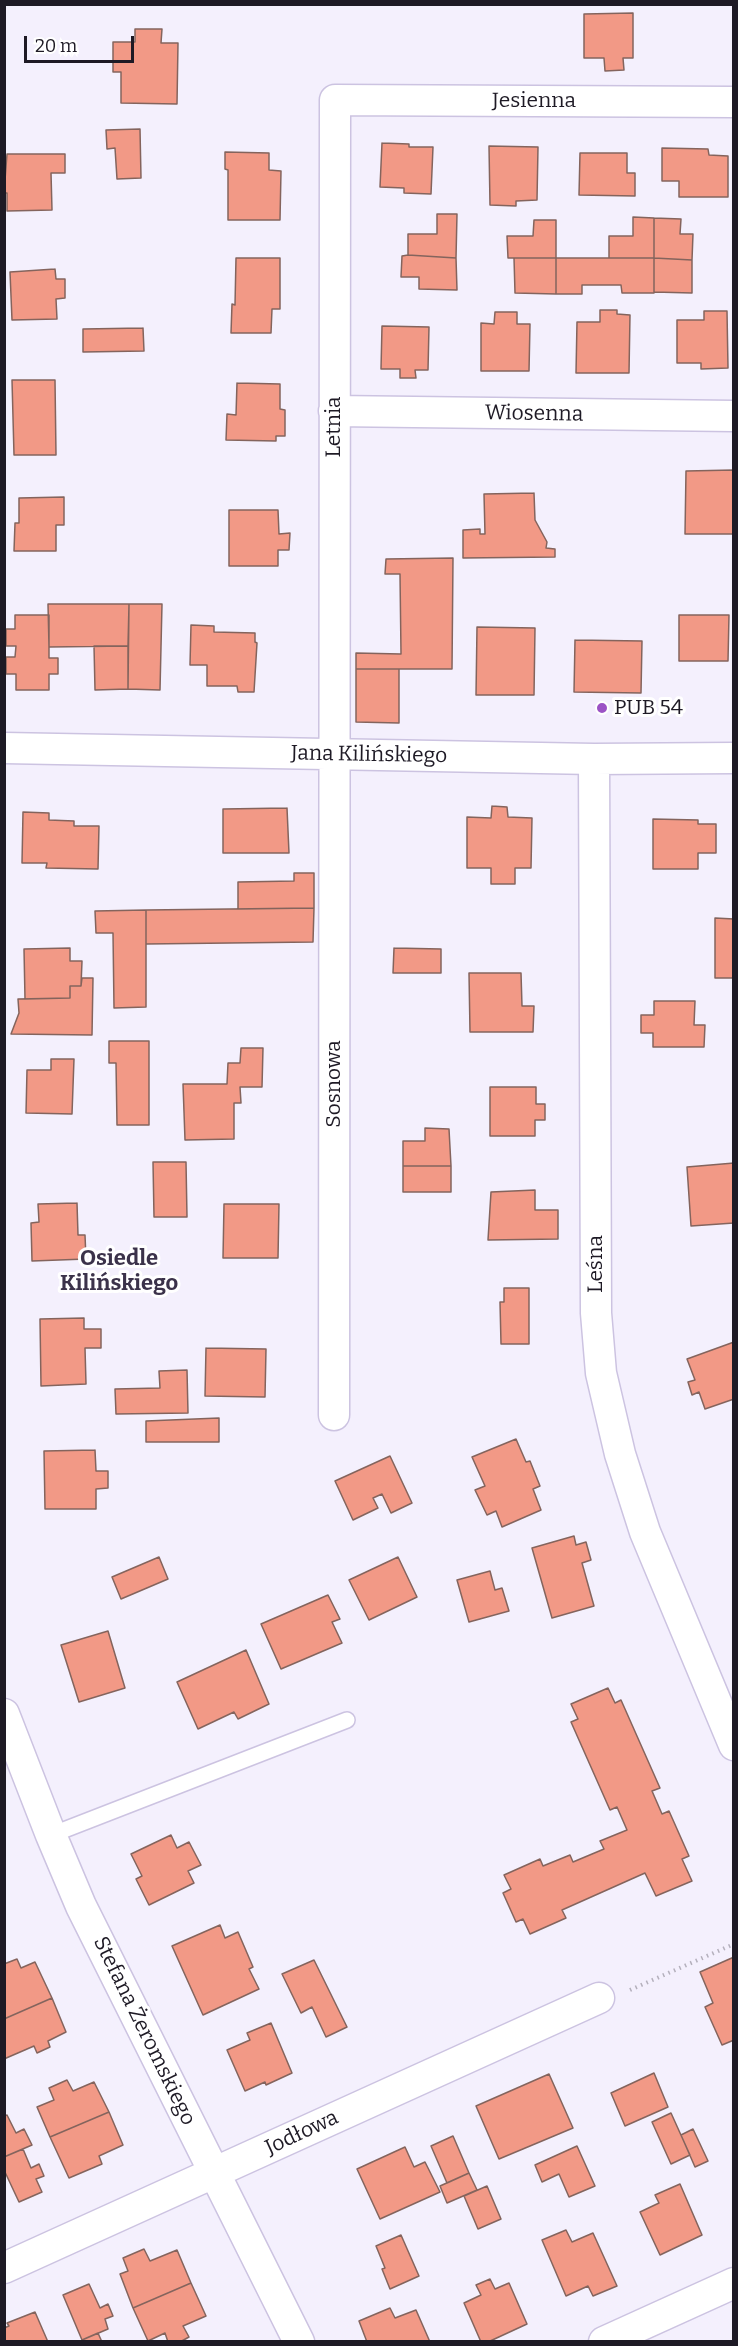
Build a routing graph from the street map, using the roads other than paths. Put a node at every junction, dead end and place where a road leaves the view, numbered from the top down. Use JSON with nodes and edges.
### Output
{"nodes":[{"id":1,"x":335,"y":100,"type":"joint"},
{"id":2,"x":734,"y":102,"type":"edge"},
{"id":3,"x":334,"y":411,"type":"junction"},
{"id":4,"x":734,"y":416,"type":"edge"},
{"id":5,"x":4,"y":748,"type":"edge"},
{"id":6,"x":334,"y":754,"type":"junction"},
{"id":7,"x":734,"y":758,"type":"edge"},
{"id":8,"x":594,"y":759,"type":"junction"},
{"id":9,"x":334,"y":1415,"type":"dead end"},
{"id":10,"x":4,"y":1714,"type":"edge"},
{"id":11,"x":347,"y":1720,"type":"dead end"},
{"id":12,"x":734,"y":1745,"type":"edge"},
{"id":13,"x":51,"y":1835,"type":"junction"},
{"id":14,"x":599,"y":1998,"type":"road end"},
{"id":15,"x":214,"y":2173,"type":"junction"},
{"id":16,"x":4,"y":2268,"type":"edge"},
{"id":17,"x":734,"y":2283,"type":"edge"},
{"id":18,"x":299,"y":2342,"type":"edge"},
{"id":19,"x":604,"y":2342,"type":"edge"}],
"edges":[{"from":1,"to":2,"type":"street","name":"Jesienna"},
{"from":1,"to":3,"type":"street","name":"Letnia"},
{"from":3,"to":4,"type":"street","name":"Wiosenna"},
{"from":3,"to":6,"type":"street","name":"Letnia"},
{"from":5,"to":6,"type":"street","name":"Jana Kilińskiego"},
{"from":6,"to":8,"type":"street","name":"Jana Kilińskiego"},
{"from":6,"to":9,"type":"street","name":"Sosnowa"},
{"from":7,"to":8,"type":"street","name":"Jana Kilińskiego"},
{"from":8,"to":12,"type":"street","name":"Leśna"},
{"from":10,"to":13,"type":"street","name":"Stefana Żeromskiego"},
{"from":11,"to":13,"type":"lane"},
{"from":13,"to":15,"type":"street","name":"Stefana Żeromskiego"},
{"from":14,"to":15,"type":"street","name":"Jodłowa"},
{"from":15,"to":16,"type":"street","name":"Jodłowa"},
{"from":15,"to":18,"type":"street","name":"Stefana Żeromskiego"},
{"from":17,"to":19,"type":"street"}]}
